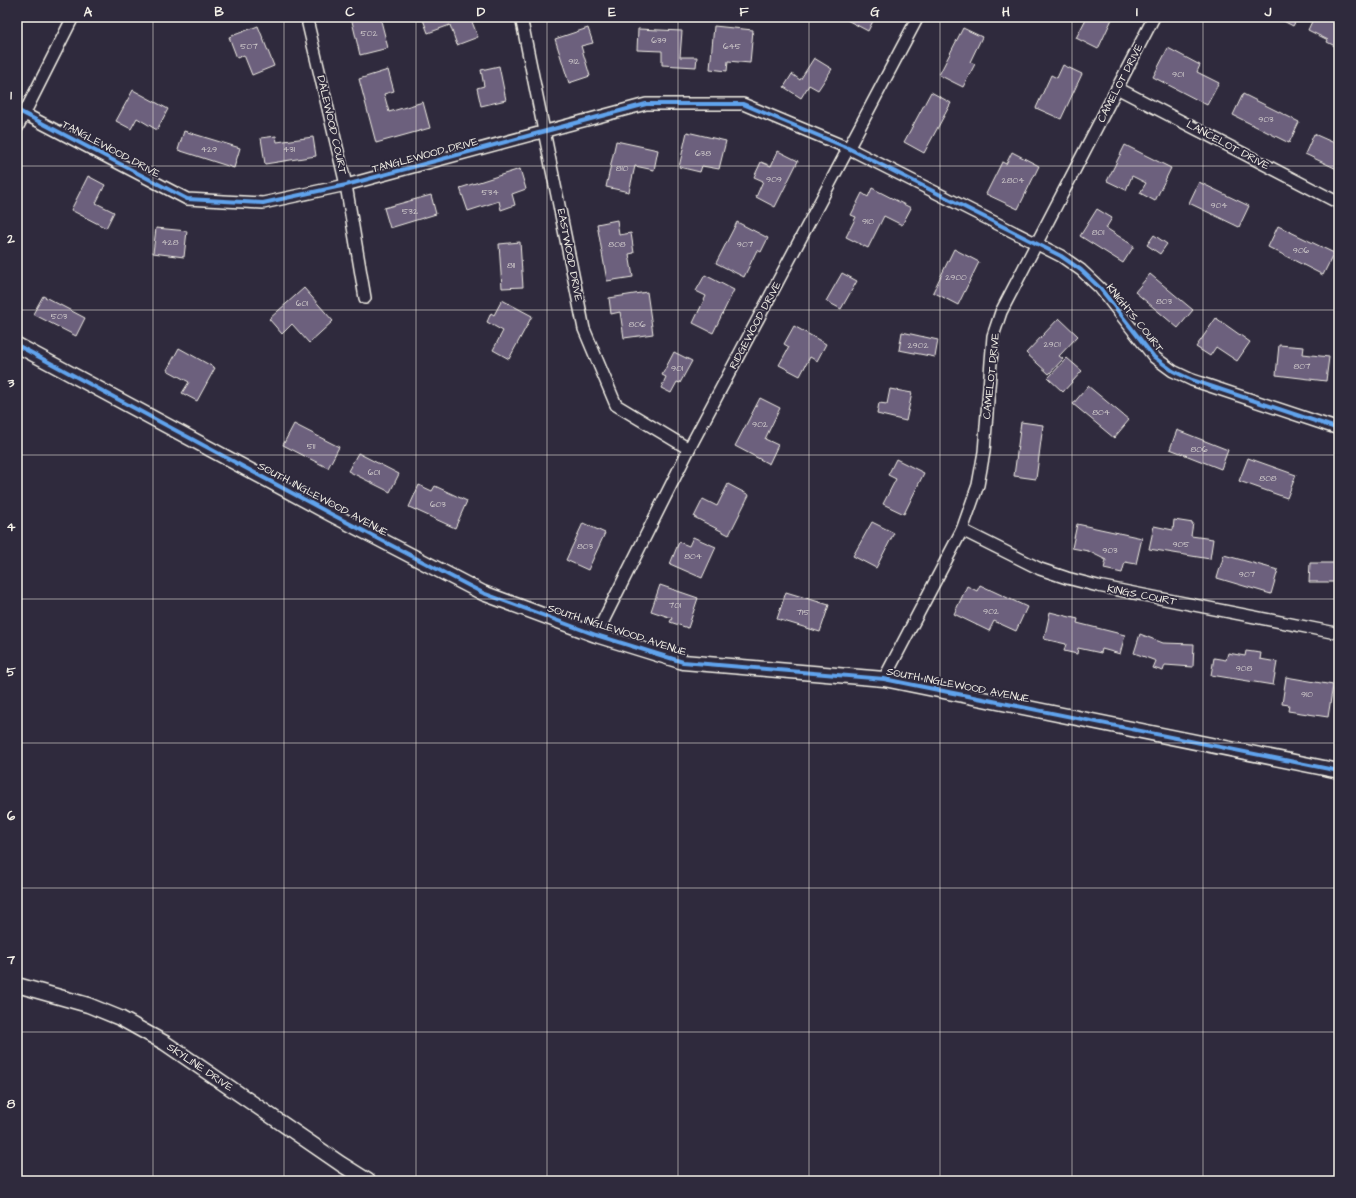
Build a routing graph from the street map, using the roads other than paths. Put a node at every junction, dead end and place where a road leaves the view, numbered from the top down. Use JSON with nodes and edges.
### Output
{"nodes":[{"id":1,"x":73,"y":17,"type":"edge"},
{"id":2,"x":521,"y":17,"type":"edge"},
{"id":3,"x":918,"y":17,"type":"edge"},
{"id":4,"x":1154,"y":17,"type":"edge"},
{"id":5,"x":308,"y":24,"type":"dead end"},
{"id":6,"x":1117,"y":88,"type":"junction"},
{"id":7,"x":21,"y":112,"type":"edge"},
{"id":8,"x":17,"y":128,"type":"edge"},
{"id":9,"x":545,"y":132,"type":"junction"},
{"id":10,"x":848,"y":148,"type":"junction"},
{"id":11,"x":346,"y":185,"type":"junction"},
{"id":12,"x":1339,"y":203,"type":"edge"},
{"id":13,"x":1036,"y":243,"type":"junction"},
{"id":14,"x":365,"y":298,"type":"dead end"},
{"id":15,"x":17,"y":345,"type":"edge"},
{"id":16,"x":1336,"y":428,"type":"dead end"},
{"id":17,"x":689,"y":449,"type":"junction"},
{"id":18,"x":962,"y":530,"type":"junction"},
{"id":19,"x":1331,"y":632,"type":"dead end"},
{"id":20,"x":596,"y":635,"type":"junction"},
{"id":21,"x":884,"y":679,"type":"junction"},
{"id":22,"x":1339,"y":771,"type":"edge"},
{"id":23,"x":17,"y":985,"type":"edge"},
{"id":24,"x":368,"y":1181,"type":"edge"}],
"edges":[{"from":1,"to":7,"type":"street"},
{"from":2,"to":9,"type":"street","name":"EASTWOOD DRIVE"},
{"from":3,"to":10,"type":"street","name":"RIDGEWOOD DRIVE"},
{"from":4,"to":6,"type":"street","name":"CAMELOT DRIVE"},
{"from":5,"to":11,"type":"street","name":"DALEWOOD COURT"},
{"from":6,"to":12,"type":"street","name":"LANCELOT DRIVE"},
{"from":6,"to":13,"type":"street","name":"CAMELOT DRIVE"},
{"from":7,"to":8,"type":"street"},
{"from":7,"to":11,"type":"street","name":"TANGLEWOOD DRIVE"},
{"from":9,"to":10,"type":"street","name":"TANGLEWOOD DRIVE"},
{"from":9,"to":11,"type":"street","name":"TANGLEWOOD DRIVE"},
{"from":9,"to":17,"type":"street","name":"EASTWOOD DRIVE"},
{"from":10,"to":13,"type":"street","name":"KNIGHTS COURT"},
{"from":10,"to":17,"type":"street","name":"RIDGEWOOD DRIVE"},
{"from":11,"to":14,"type":"street","name":"DALEWOOD COURT"},
{"from":13,"to":16,"type":"street","name":"KNIGHTS COURT"},
{"from":13,"to":18,"type":"street","name":"CAMELOT DRIVE"},
{"from":15,"to":20,"type":"street","name":"SOUTH INGLEWOOD AVENUE"},
{"from":17,"to":20,"type":"street","name":"RIDGEWOOD DRIVE"},
{"from":18,"to":19,"type":"street","name":"KINGS COURT"},
{"from":18,"to":21,"type":"street","name":"CAMELOT DRIVE"},
{"from":20,"to":21,"type":"street","name":"SOUTH INGLEWOOD AVENUE"},
{"from":21,"to":22,"type":"street","name":"SOUTH INGLEWOOD AVENUE"},
{"from":23,"to":24,"type":"street","name":"SKYLINE DRIVE"}]}
